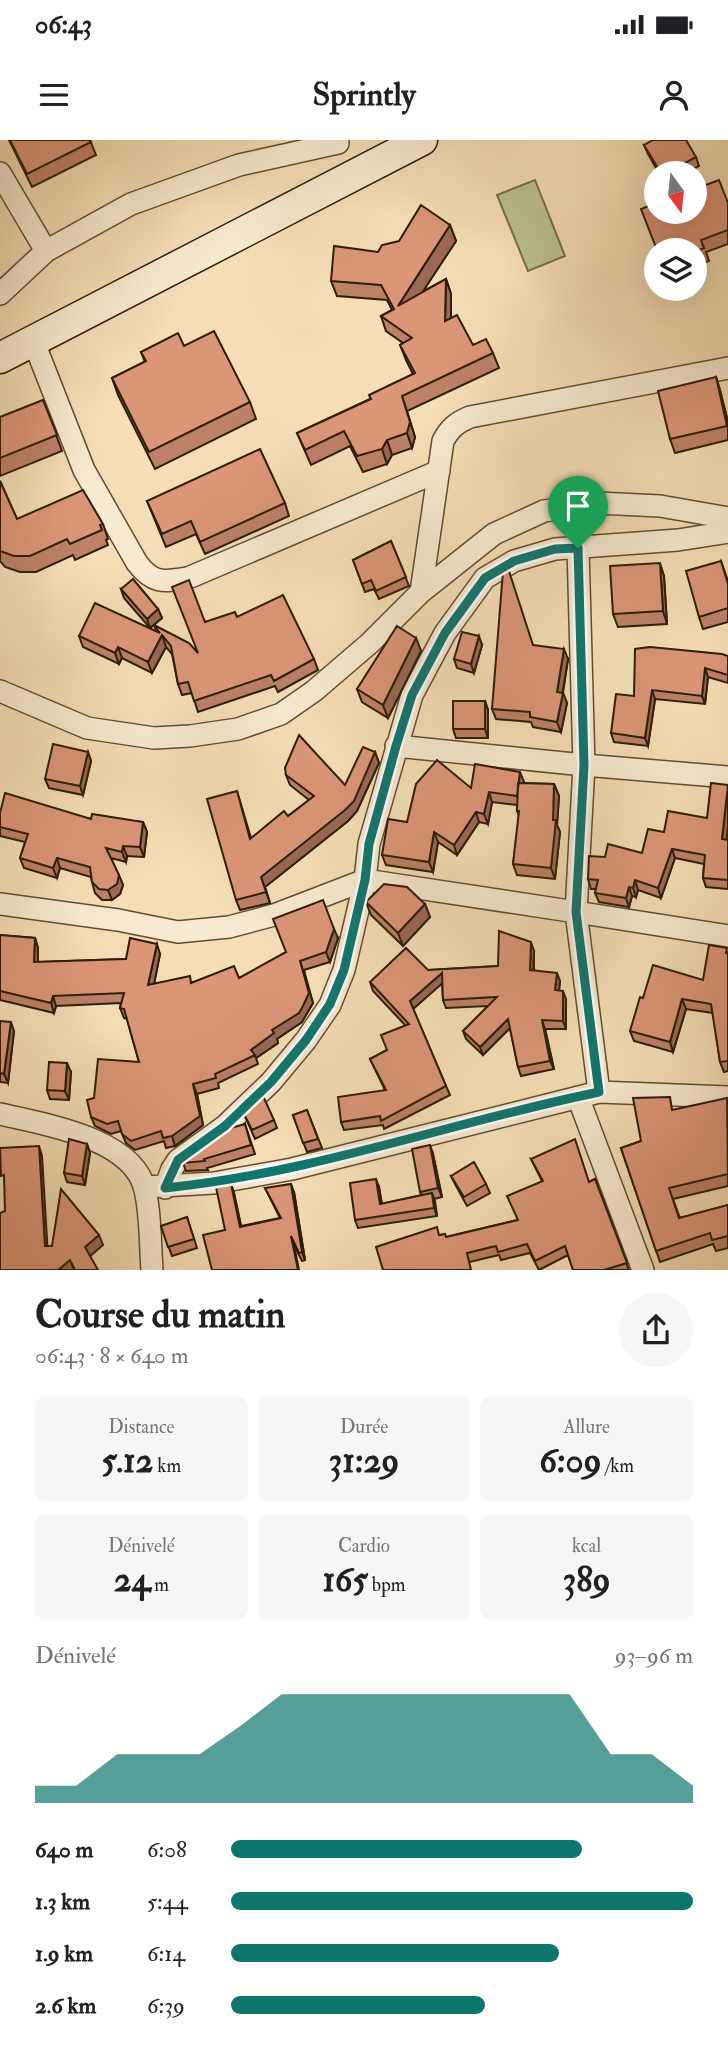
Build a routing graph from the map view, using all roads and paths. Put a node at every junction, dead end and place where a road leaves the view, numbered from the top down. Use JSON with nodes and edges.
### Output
{"nodes":[{"id":1,"x":422,"y":140,"type":"edge"},
{"id":2,"x":337,"y":142,"type":"edge"},
{"id":3,"x":0,"y":173,"type":"edge"},
{"id":4,"x":356,"y":173,"type":"junction"},
{"id":5,"x":46,"y":251,"type":"junction"},
{"id":6,"x":0,"y":294,"type":"edge"},
{"id":7,"x":33,"y":340,"type":"junction"},
{"id":8,"x":0,"y":358,"type":"edge"},
{"id":9,"x":728,"y":368,"type":"edge"},
{"id":10,"x":439,"y":471,"type":"junction"},
{"id":11,"x":728,"y":518,"type":"edge"},
{"id":12,"x":728,"y":532,"type":"edge"},
{"id":13,"x":578,"y":548,"type":"junction"},
{"id":14,"x":421,"y":592,"type":"junction"},
{"id":15,"x":0,"y":691,"type":"edge"},
{"id":16,"x":396,"y":746,"type":"junction"},
{"id":17,"x":584,"y":765,"type":"junction"},
{"id":18,"x":728,"y":777,"type":"edge"},
{"id":19,"x":365,"y":880,"type":"junction"},
{"id":20,"x":0,"y":904,"type":"edge"},
{"id":21,"x":576,"y":912,"type":"junction"},
{"id":22,"x":728,"y":936,"type":"edge"},
{"id":23,"x":599,"y":1092,"type":"junction"},
{"id":24,"x":578,"y":1097,"type":"junction"},
{"id":25,"x":728,"y":1097,"type":"edge"},
{"id":26,"x":0,"y":1114,"type":"edge"},
{"id":27,"x":155,"y":1187,"type":"junction"},
{"id":28,"x":152,"y":1270,"type":"edge"},
{"id":29,"x":643,"y":1270,"type":"edge"}],
"edges":[{"from":1,"to":4,"type":"street"},
{"from":2,"to":4,"type":"street"},
{"from":2,"to":5,"type":"street"},
{"from":3,"to":5,"type":"street"},
{"from":4,"to":7,"type":"street"},
{"from":5,"to":6,"type":"street"},
{"from":7,"to":8,"type":"street"},
{"from":7,"to":10,"type":"street"},
{"from":9,"to":10,"type":"street"},
{"from":10,"to":14,"type":"street"},
{"from":11,"to":14,"type":"street"},
{"from":12,"to":13,"type":"street"},
{"from":13,"to":16,"type":"street"},
{"from":13,"to":17,"type":"street"},
{"from":14,"to":15,"type":"street"},
{"from":16,"to":17,"type":"street"},
{"from":16,"to":19,"type":"street"},
{"from":17,"to":18,"type":"street"},
{"from":17,"to":21,"type":"street"},
{"from":19,"to":20,"type":"street"},
{"from":19,"to":21,"type":"street"},
{"from":19,"to":27,"type":"street"},
{"from":21,"to":22,"type":"street"},
{"from":21,"to":23,"type":"street"},
{"from":23,"to":24,"type":"street"},
{"from":23,"to":25,"type":"street"},
{"from":24,"to":27,"type":"street"},
{"from":24,"to":29,"type":"street"},
{"from":26,"to":27,"type":"street"},
{"from":27,"to":28,"type":"street"}]}
